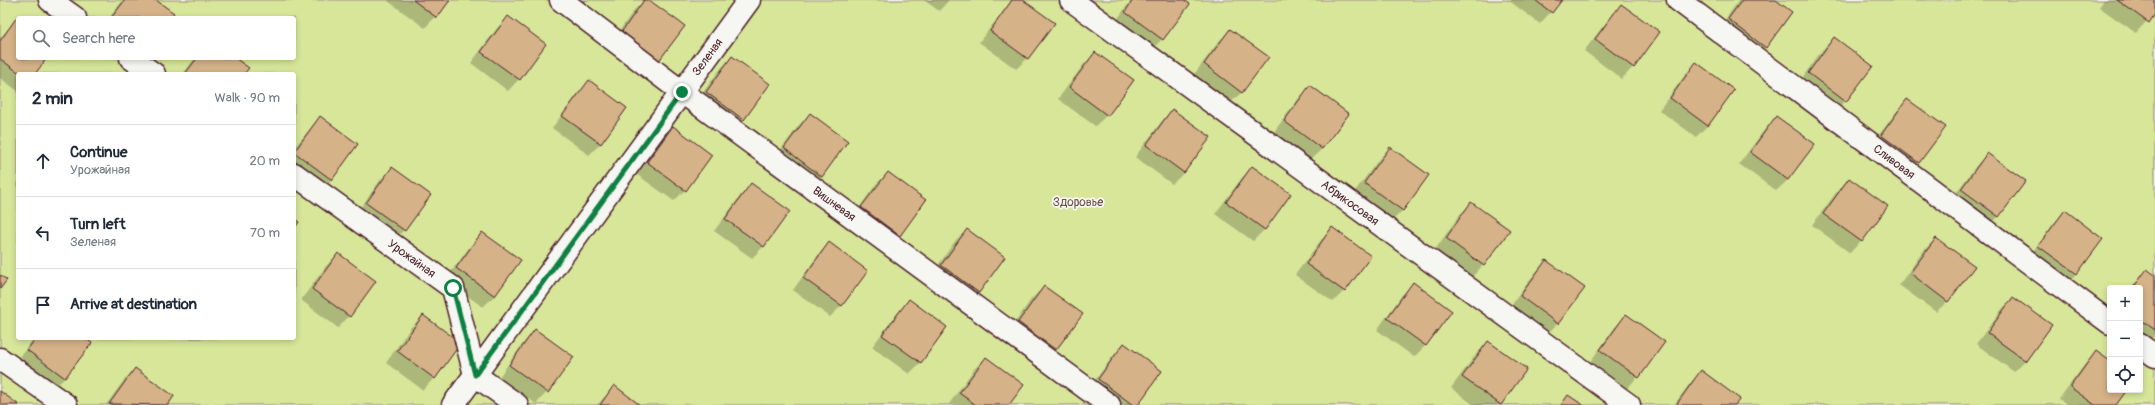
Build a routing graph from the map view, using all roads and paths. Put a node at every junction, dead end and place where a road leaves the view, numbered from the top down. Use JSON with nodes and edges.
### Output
{"nodes":[{"id":1,"x":50,"y":0,"type":"edge"},
{"id":2,"x":561,"y":0,"type":"edge"},
{"id":3,"x":750,"y":0,"type":"edge"},
{"id":4,"x":1071,"y":0,"type":"edge"},
{"id":5,"x":1678,"y":0,"type":"edge"},
{"id":6,"x":72,"y":16,"type":"edge"},
{"id":7,"x":134,"y":60,"type":"edge"},
{"id":8,"x":151,"y":72,"type":"edge"},
{"id":9,"x":682,"y":92,"type":"junction"},
{"id":10,"x":296,"y":175,"type":"edge"},
{"id":11,"x":2107,"y":321,"type":"edge"},
{"id":12,"x":2143,"y":347,"type":"edge"},
{"id":13,"x":2155,"y":356,"type":"edge"},
{"id":14,"x":0,"y":359,"type":"edge"},
{"id":15,"x":475,"y":375,"type":"junction"},
{"id":16,"x":66,"y":405,"type":"edge"},
{"id":17,"x":453,"y":405,"type":"edge"},
{"id":18,"x":517,"y":405,"type":"edge"},
{"id":19,"x":1109,"y":405,"type":"edge"},
{"id":20,"x":1629,"y":405,"type":"edge"}],
"edges":[{"from":1,"to":6,"type":"street"},
{"from":2,"to":9,"type":"street","name":"Вишневая"},
{"from":3,"to":9,"type":"street","name":"Зеленая"},
{"from":4,"to":20,"type":"street","name":"Абрикосовая"},
{"from":5,"to":11,"type":"street","name":"Сливовая"},
{"from":7,"to":8,"type":"street"},
{"from":9,"to":15,"type":"street","name":"Зеленая"},
{"from":9,"to":19,"type":"street","name":"Вишневая"},
{"from":10,"to":15,"type":"street","name":"Урожайная"},
{"from":12,"to":13,"type":"street"},
{"from":14,"to":16,"type":"street"},
{"from":15,"to":17,"type":"street","name":"Зеленая"},
{"from":15,"to":18,"type":"street"}]}
